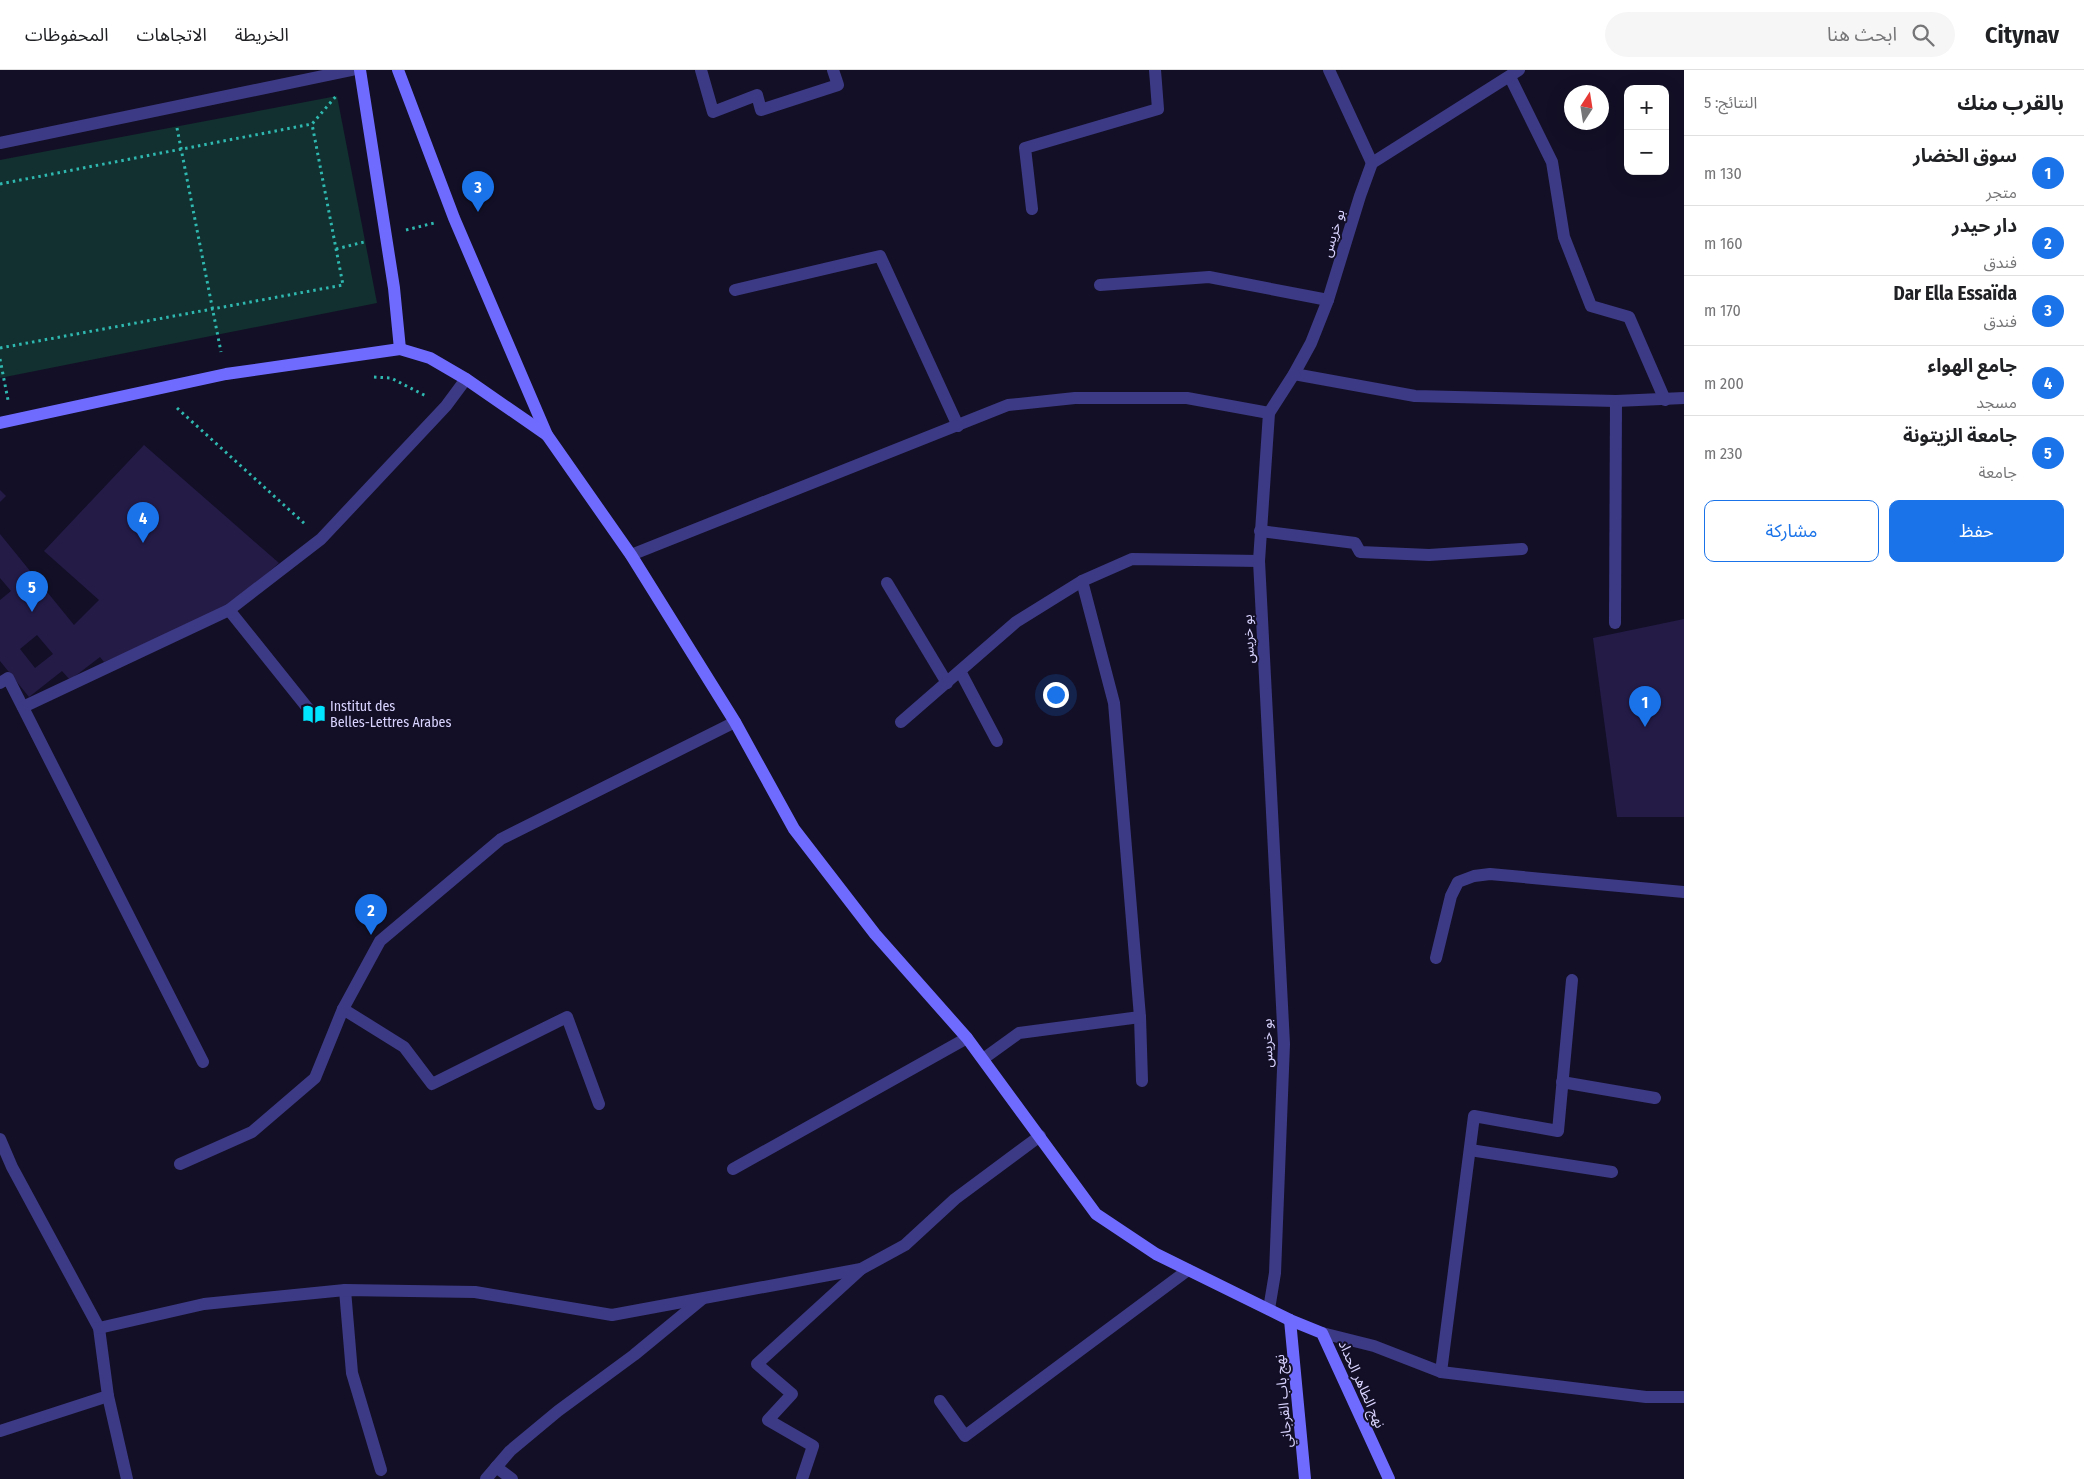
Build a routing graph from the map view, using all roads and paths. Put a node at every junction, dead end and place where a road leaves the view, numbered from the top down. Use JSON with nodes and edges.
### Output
{"nodes":[{"id":1,"x":352,"y":70,"type":"edge"},
{"id":2,"x":360,"y":70,"type":"edge"},
{"id":3,"x":398,"y":70,"type":"edge"},
{"id":4,"x":701,"y":70,"type":"edge"},
{"id":5,"x":833,"y":70,"type":"edge"},
{"id":6,"x":1155,"y":70,"type":"edge"},
{"id":7,"x":1329,"y":70,"type":"edge"},
{"id":8,"x":1514,"y":74,"type":"edge"},
{"id":9,"x":173,"y":108,"type":"junction"},
{"id":10,"x":0,"y":143,"type":"edge"},
{"id":11,"x":181,"y":149,"type":"junction"},
{"id":12,"x":1372,"y":163,"type":"junction"},
{"id":13,"x":0,"y":184,"type":"edge"},
{"id":14,"x":1032,"y":209,"type":"dead end"},
{"id":15,"x":1100,"y":286,"type":"dead end"},
{"id":16,"x":736,"y":290,"type":"dead end"},
{"id":17,"x":1328,"y":300,"type":"junction"},
{"id":18,"x":212,"y":308,"type":"junction"},
{"id":19,"x":0,"y":348,"type":"edge"},
{"id":20,"x":400,"y":349,"type":"junction"},
{"id":21,"x":226,"y":374,"type":"junction"},
{"id":22,"x":1294,"y":374,"type":"junction"},
{"id":23,"x":372,"y":376,"type":"dead end"},
{"id":24,"x":466,"y":380,"type":"junction"},
{"id":25,"x":1684,"y":398,"type":"edge"},
{"id":26,"x":1665,"y":400,"type":"junction"},
{"id":27,"x":1616,"y":401,"type":"junction"},
{"id":28,"x":185,"y":405,"type":"dead end"},
{"id":29,"x":446,"y":406,"type":"junction"},
{"id":30,"x":1269,"y":412,"type":"junction"},
{"id":31,"x":0,"y":423,"type":"edge"},
{"id":32,"x":958,"y":426,"type":"junction"},
{"id":33,"x":547,"y":435,"type":"junction"},
{"id":34,"x":1260,"y":531,"type":"junction"},
{"id":35,"x":321,"y":539,"type":"junction"},
{"id":36,"x":1522,"y":549,"type":"dead end"},
{"id":37,"x":631,"y":555,"type":"junction"},
{"id":38,"x":1259,"y":561,"type":"junction"},
{"id":39,"x":1082,"y":581,"type":"junction"},
{"id":40,"x":887,"y":583,"type":"dead end"},
{"id":41,"x":229,"y":610,"type":"junction"},
{"id":42,"x":1615,"y":623,"type":"dead end"},
{"id":43,"x":960,"y":671,"type":"junction"},
{"id":44,"x":0,"y":683,"type":"edge"},
{"id":45,"x":947,"y":683,"type":"junction"},
{"id":46,"x":23,"y":707,"type":"junction"},
{"id":47,"x":310,"y":711,"type":"dead end"},
{"id":48,"x":735,"y":722,"type":"junction"},
{"id":49,"x":901,"y":722,"type":"dead end"},
{"id":50,"x":997,"y":741,"type":"dead end"},
{"id":51,"x":1684,"y":892,"type":"edge"},
{"id":52,"x":1436,"y":958,"type":"dead end"},
{"id":53,"x":1572,"y":980,"type":"dead end"},
{"id":54,"x":343,"y":1009,"type":"junction"},
{"id":55,"x":1140,"y":1017,"type":"junction"},
{"id":56,"x":967,"y":1038,"type":"junction"},
{"id":57,"x":983,"y":1059,"type":"junction"},
{"id":58,"x":203,"y":1062,"type":"dead end"},
{"id":59,"x":1142,"y":1081,"type":"dead end"},
{"id":60,"x":1562,"y":1082,"type":"junction"},
{"id":61,"x":1654,"y":1098,"type":"dead end"},
{"id":62,"x":599,"y":1104,"type":"dead end"},
{"id":63,"x":1040,"y":1136,"type":"junction"},
{"id":64,"x":0,"y":1139,"type":"edge"},
{"id":65,"x":1470,"y":1150,"type":"junction"},
{"id":66,"x":180,"y":1164,"type":"dead end"},
{"id":67,"x":733,"y":1168,"type":"dead end"},
{"id":68,"x":1612,"y":1172,"type":"dead end"},
{"id":69,"x":861,"y":1269,"type":"junction"},
{"id":70,"x":1188,"y":1270,"type":"junction"},
{"id":71,"x":345,"y":1290,"type":"junction"},
{"id":72,"x":704,"y":1297,"type":"junction"},
{"id":73,"x":1269,"y":1309,"type":"junction"},
{"id":74,"x":1290,"y":1320,"type":"junction"},
{"id":75,"x":99,"y":1328,"type":"junction"},
{"id":76,"x":1322,"y":1333,"type":"junction"},
{"id":77,"x":1441,"y":1372,"type":"junction"},
{"id":78,"x":108,"y":1396,"type":"junction"},
{"id":79,"x":1684,"y":1397,"type":"edge"},
{"id":80,"x":940,"y":1401,"type":"dead end"},
{"id":81,"x":0,"y":1431,"type":"edge"},
{"id":82,"x":496,"y":1467,"type":"junction"},
{"id":83,"x":380,"y":1470,"type":"dead end"},
{"id":84,"x":127,"y":1479,"type":"edge"},
{"id":85,"x":486,"y":1479,"type":"edge"},
{"id":86,"x":512,"y":1479,"type":"edge"},
{"id":87,"x":802,"y":1479,"type":"edge"},
{"id":88,"x":1305,"y":1479,"type":"edge"},
{"id":89,"x":1389,"y":1479,"type":"edge"}],
"edges":[{"from":1,"to":9,"type":"street"},
{"from":2,"to":20,"type":"street"},
{"from":3,"to":33,"type":"street"},
{"from":4,"to":5,"type":"street"},
{"from":6,"to":14,"type":"street"},
{"from":7,"to":12,"type":"street"},
{"from":8,"to":12,"type":"street"},
{"from":8,"to":26,"type":"street"},
{"from":9,"to":10,"type":"street"},
{"from":9,"to":11,"type":"path"},
{"from":11,"to":13,"type":"path"},
{"from":11,"to":18,"type":"path"},
{"from":11,"to":18,"type":"path"},
{"from":12,"to":17,"type":"street","name":"بو خريس"},
{"from":15,"to":17,"type":"street"},
{"from":16,"to":32,"type":"street"},
{"from":17,"to":22,"type":"street","name":"بو خريس"},
{"from":18,"to":19,"type":"path"},
{"from":18,"to":21,"type":"path"},
{"from":20,"to":21,"type":"street"},
{"from":20,"to":24,"type":"street"},
{"from":21,"to":31,"type":"street"},
{"from":22,"to":27,"type":"street"},
{"from":22,"to":30,"type":"street","name":"بو خريس"},
{"from":23,"to":29,"type":"path"},
{"from":24,"to":29,"type":"street"},
{"from":24,"to":33,"type":"street"},
{"from":25,"to":26,"type":"street"},
{"from":26,"to":27,"type":"street"},
{"from":27,"to":42,"type":"street"},
{"from":28,"to":35,"type":"path"},
{"from":29,"to":35,"type":"street"},
{"from":30,"to":32,"type":"street"},
{"from":30,"to":34,"type":"street","name":"بو خريس"},
{"from":32,"to":37,"type":"street"},
{"from":33,"to":37,"type":"street","name":"نهج الطاهر الحداد"},
{"from":34,"to":36,"type":"street"},
{"from":34,"to":38,"type":"street","name":"بو خريس"},
{"from":35,"to":41,"type":"street"},
{"from":37,"to":48,"type":"street","name":"نهج الطاهر الحداد"},
{"from":38,"to":39,"type":"street"},
{"from":38,"to":73,"type":"street","name":"بو خريس"},
{"from":39,"to":43,"type":"street"},
{"from":39,"to":55,"type":"street"},
{"from":40,"to":45,"type":"street"},
{"from":41,"to":46,"type":"street"},
{"from":41,"to":47,"type":"street"},
{"from":43,"to":45,"type":"street"},
{"from":43,"to":50,"type":"street"},
{"from":44,"to":46,"type":"street"},
{"from":45,"to":49,"type":"street"},
{"from":46,"to":58,"type":"street"},
{"from":48,"to":54,"type":"street"},
{"from":48,"to":56,"type":"street","name":"نهج الطاهر الحداد"},
{"from":51,"to":52,"type":"street"},
{"from":53,"to":60,"type":"street"},
{"from":54,"to":62,"type":"street"},
{"from":54,"to":66,"type":"street"},
{"from":55,"to":57,"type":"street"},
{"from":55,"to":59,"type":"street"},
{"from":56,"to":57,"type":"street","name":"نهج الطاهر الحداد"},
{"from":56,"to":67,"type":"street"},
{"from":57,"to":63,"type":"street","name":"نهج الطاهر الحداد"},
{"from":60,"to":61,"type":"street"},
{"from":60,"to":65,"type":"street"},
{"from":63,"to":69,"type":"street"},
{"from":63,"to":70,"type":"street","name":"نهج الطاهر الحداد"},
{"from":64,"to":75,"type":"street"},
{"from":65,"to":68,"type":"street"},
{"from":65,"to":77,"type":"street"},
{"from":69,"to":72,"type":"street"},
{"from":69,"to":87,"type":"street"},
{"from":70,"to":73,"type":"street","name":"نهج الطاهر الحداد"},
{"from":70,"to":80,"type":"street"},
{"from":71,"to":72,"type":"street"},
{"from":71,"to":75,"type":"street"},
{"from":71,"to":83,"type":"street"},
{"from":72,"to":82,"type":"street"},
{"from":73,"to":74,"type":"street","name":"نهج الطاهر الحداد"},
{"from":74,"to":76,"type":"street","name":"نهج الطاهر الحداد"},
{"from":74,"to":88,"type":"street","name":"نهج باب القرجاني"},
{"from":75,"to":78,"type":"street"},
{"from":76,"to":77,"type":"street"},
{"from":76,"to":89,"type":"street","name":"نهج الطاهر الحداد"},
{"from":77,"to":79,"type":"street"},
{"from":78,"to":81,"type":"street"},
{"from":78,"to":84,"type":"street"},
{"from":82,"to":85,"type":"street"},
{"from":82,"to":86,"type":"street"}]}
